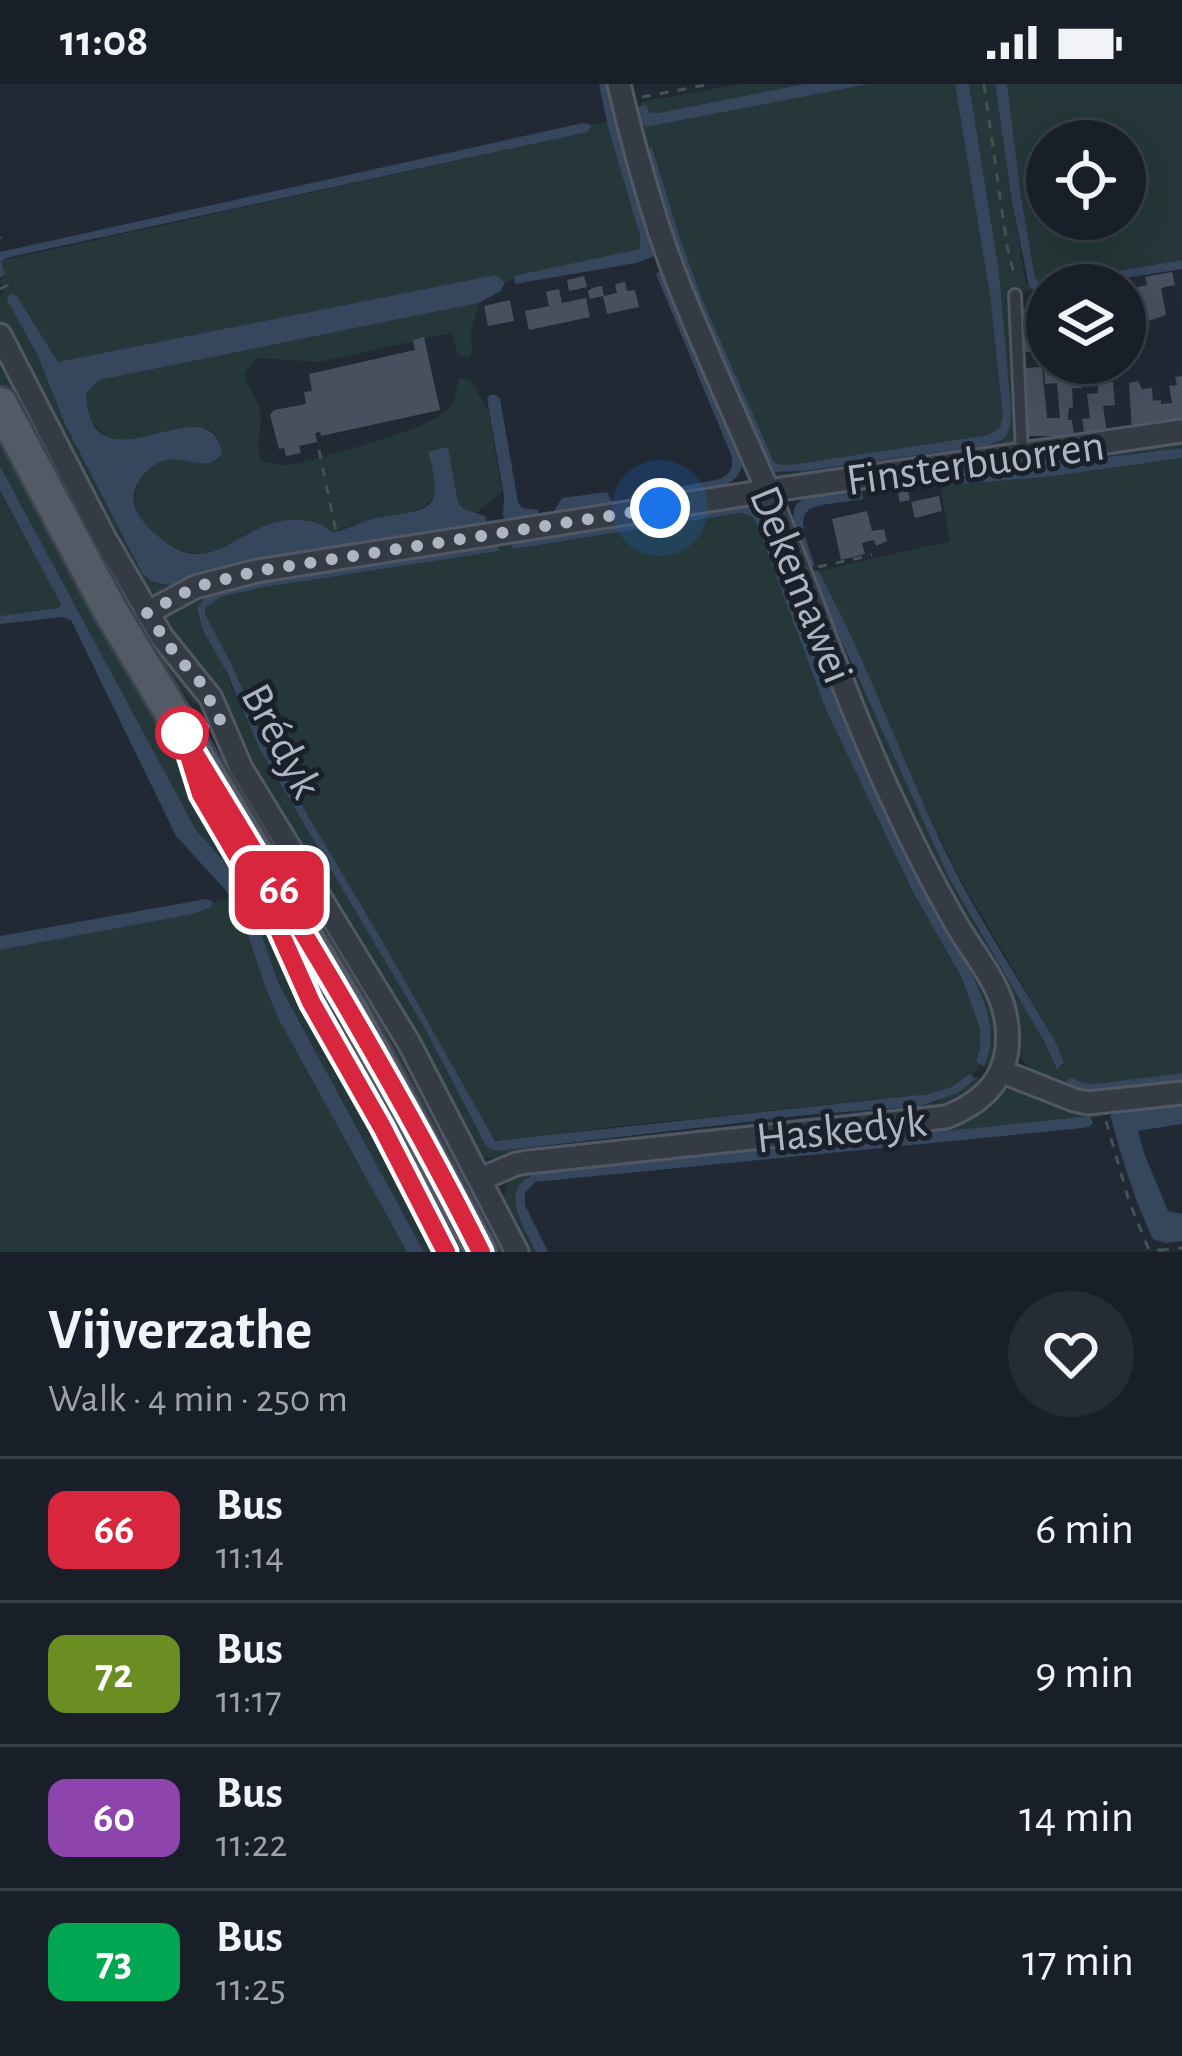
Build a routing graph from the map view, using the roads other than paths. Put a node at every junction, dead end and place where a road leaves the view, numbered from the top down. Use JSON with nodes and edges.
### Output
{"nodes":[{"id":1,"x":621,"y":93,"type":"edge"},
{"id":2,"x":1016,"y":296,"type":"road end"},
{"id":3,"x":0,"y":335,"type":"edge"},
{"id":4,"x":0,"y":404,"type":"edge"},
{"id":5,"x":1182,"y":431,"type":"edge"},
{"id":6,"x":1022,"y":453,"type":"junction"},
{"id":7,"x":767,"y":490,"type":"junction"},
{"id":8,"x":147,"y":613,"type":"junction"},
{"id":9,"x":182,"y":733,"type":"junction"},
{"id":10,"x":1003,"y":1072,"type":"junction"},
{"id":11,"x":1182,"y":1093,"type":"edge"},
{"id":12,"x":481,"y":1179,"type":"junction"},
{"id":13,"x":446,"y":1252,"type":"edge"},
{"id":14,"x":481,"y":1252,"type":"edge"},
{"id":15,"x":518,"y":1252,"type":"edge"}],
"edges":[{"from":1,"to":7,"type":"street","name":"Dekemawei"},
{"from":2,"to":6,"type":"lane"},
{"from":3,"to":8,"type":"street","name":"Brédyk"},
{"from":4,"to":9,"type":"main road","name":"Brédyk"},
{"from":5,"to":6,"type":"street","name":"Finsterbuorren"},
{"from":6,"to":7,"type":"street","name":"Finsterbuorren"},
{"from":7,"to":8,"type":"street","name":"Finsterbuorren"},
{"from":7,"to":10,"type":"street","name":"Dekemawei"},
{"from":8,"to":12,"type":"street","name":"Brédyk"},
{"from":9,"to":13,"type":"lane","name":"Brédyk"},
{"from":9,"to":14,"type":"main road","name":"Brédyk"},
{"from":10,"to":11,"type":"street"},
{"from":10,"to":12,"type":"street","name":"Haskedyk"},
{"from":12,"to":15,"type":"street","name":"Brédyk"}]}
